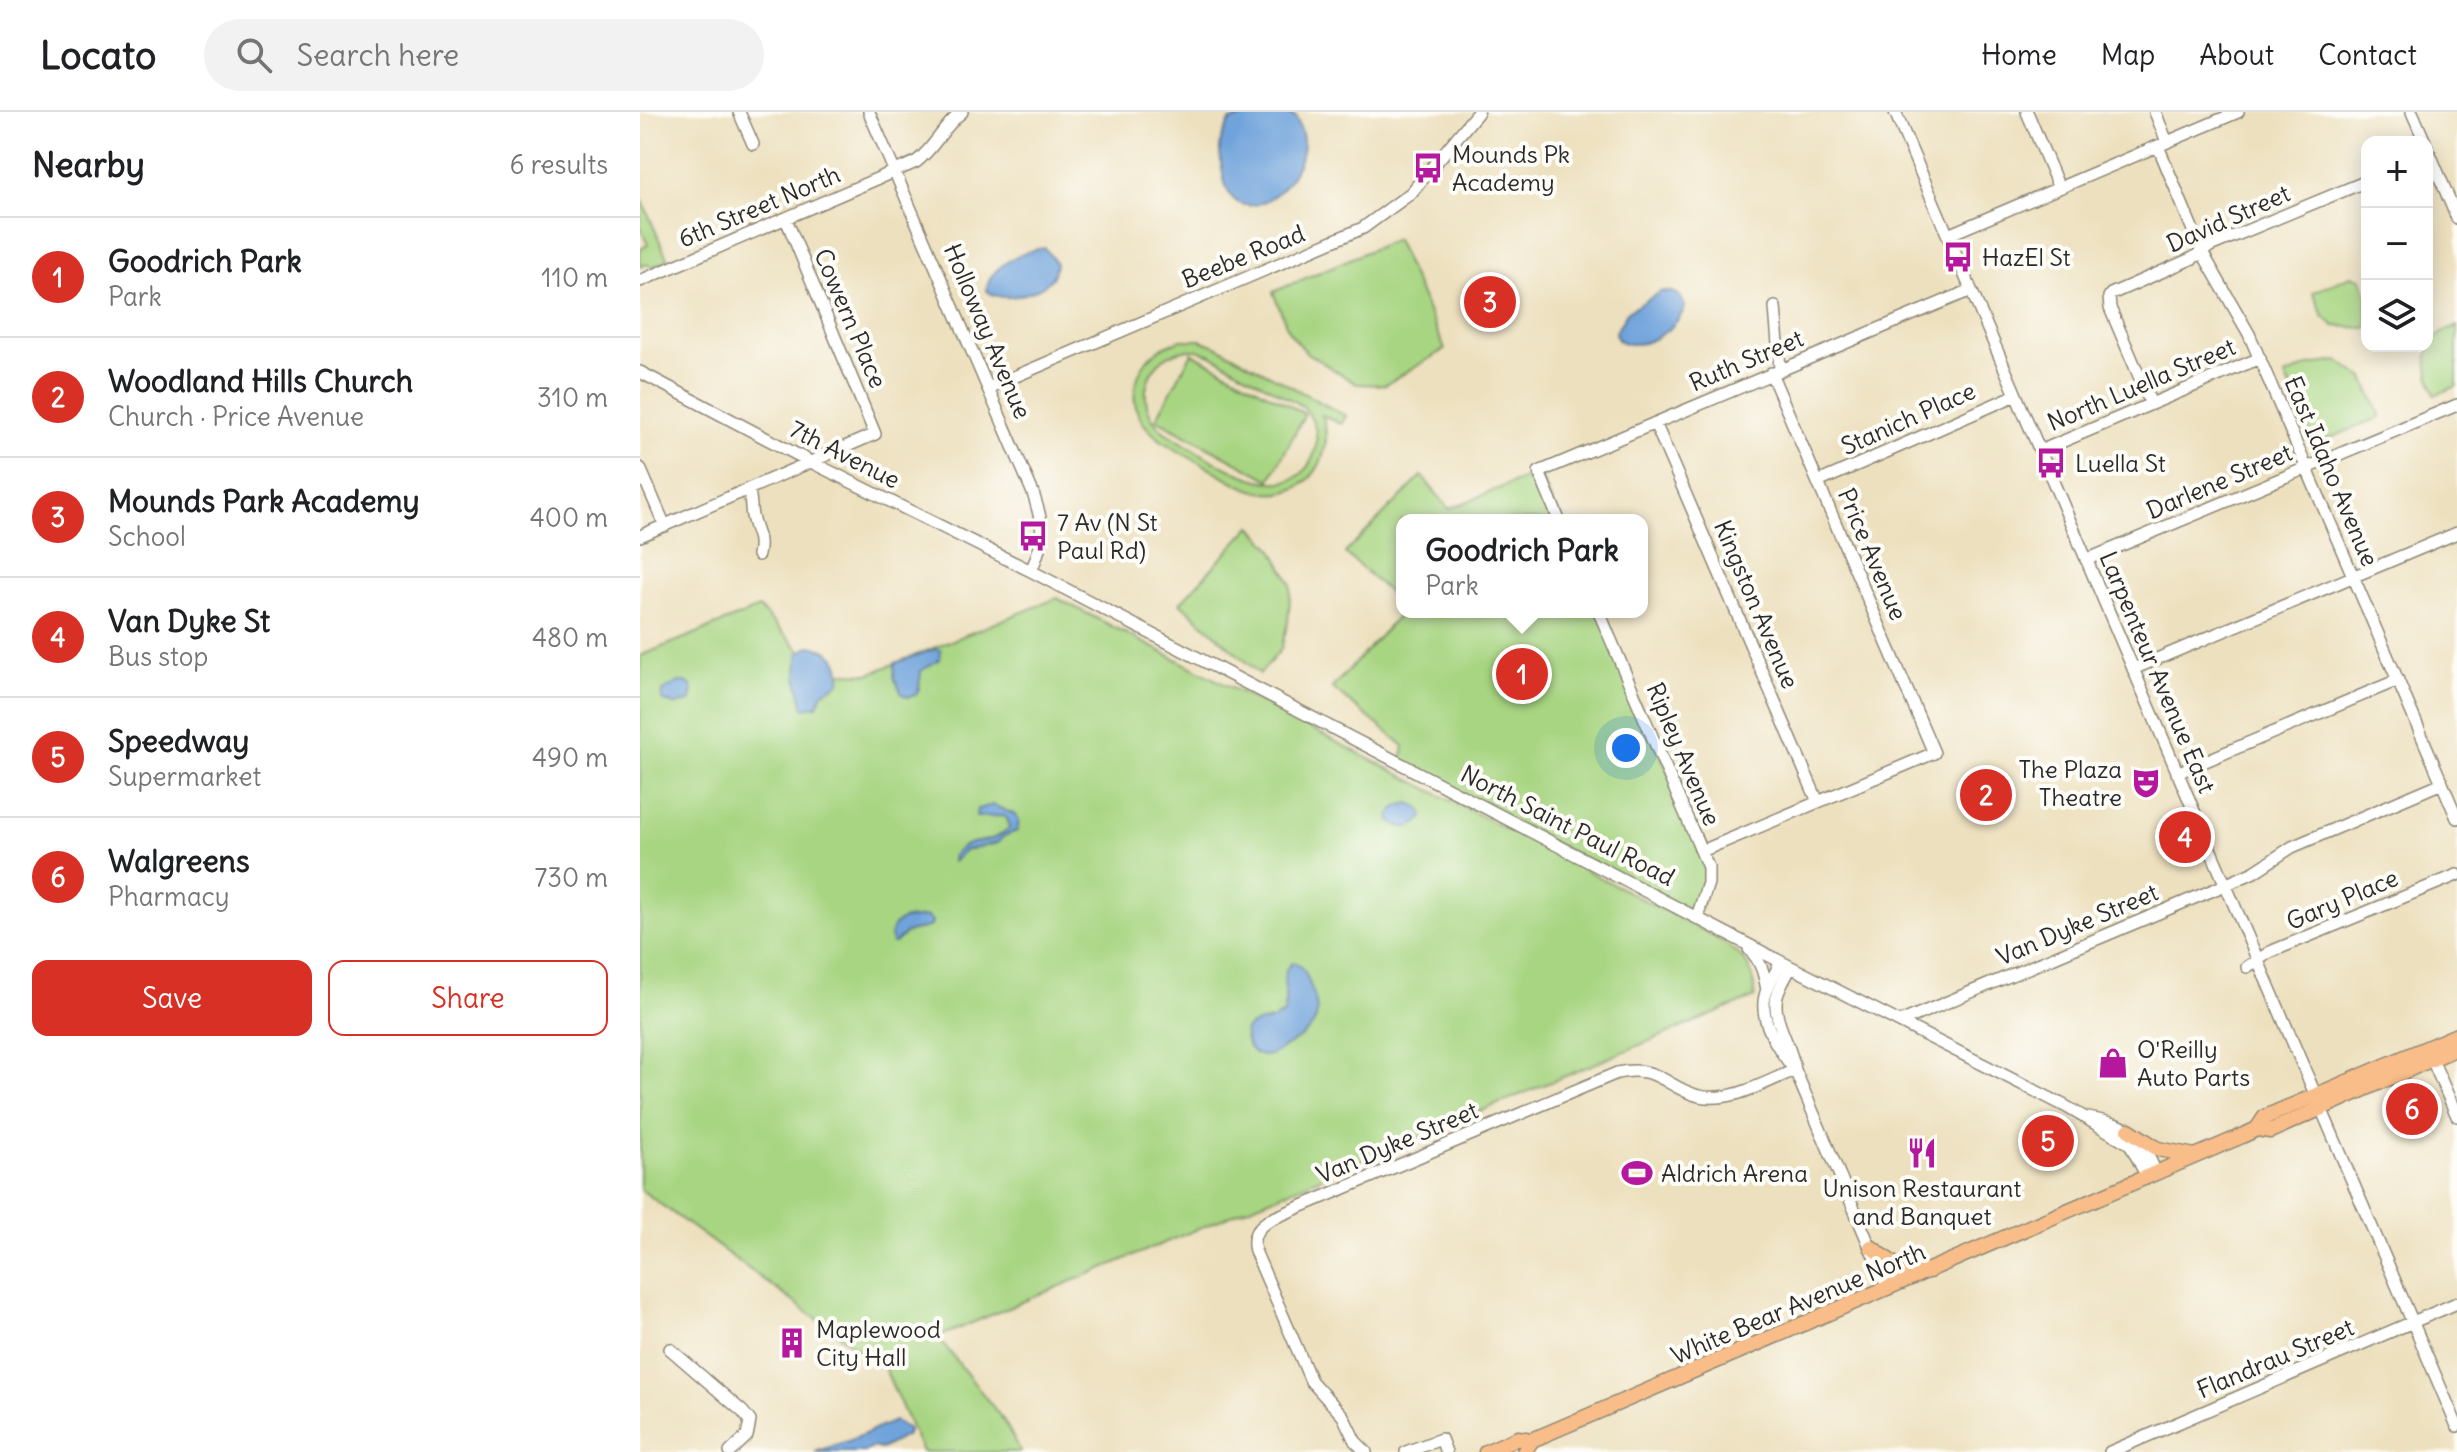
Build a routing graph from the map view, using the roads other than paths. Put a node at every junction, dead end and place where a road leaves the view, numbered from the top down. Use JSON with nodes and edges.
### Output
{"nodes":[{"id":1,"x":739,"y":112,"type":"edge"},
{"id":2,"x":869,"y":112,"type":"edge"},
{"id":3,"x":962,"y":112,"type":"edge"},
{"id":4,"x":1478,"y":112,"type":"edge"},
{"id":5,"x":1895,"y":112,"type":"edge"},
{"id":6,"x":2027,"y":112,"type":"edge"},
{"id":7,"x":2155,"y":112,"type":"edge"},
{"id":8,"x":2238,"y":112,"type":"edge"},
{"id":9,"x":2412,"y":112,"type":"edge"},
{"id":10,"x":2421,"y":136,"type":"edge"},
{"id":11,"x":753,"y":144,"type":"dead end"},
{"id":12,"x":2163,"y":144,"type":"junction"},
{"id":13,"x":2433,"y":164,"type":"edge"},
{"id":14,"x":895,"y":172,"type":"junction"},
{"id":15,"x":2361,"y":183,"type":"edge"},
{"id":16,"x":2059,"y":188,"type":"junction"},
{"id":17,"x":2457,"y":218,"type":"edge"},
{"id":18,"x":786,"y":219,"type":"junction"},
{"id":19,"x":1948,"y":235,"type":"junction"},
{"id":20,"x":2202,"y":252,"type":"junction"},
{"id":21,"x":640,"y":281,"type":"edge"},
{"id":22,"x":1971,"y":290,"type":"junction"},
{"id":23,"x":1775,"y":307,"type":"dead end"},
{"id":24,"x":2260,"y":358,"type":"junction"},
{"id":25,"x":1776,"y":371,"type":"junction"},
{"id":26,"x":640,"y":372,"type":"edge"},
{"id":27,"x":988,"y":388,"type":"junction"},
{"id":28,"x":2016,"y":395,"type":"junction"},
{"id":29,"x":2151,"y":404,"type":"junction"},
{"id":30,"x":2457,"y":405,"type":"edge"},
{"id":31,"x":1655,"y":423,"type":"junction"},
{"id":32,"x":2040,"y":451,"type":"junction"},
{"id":33,"x":811,"y":462,"type":"junction"},
{"id":34,"x":640,"y":468,"type":"edge"},
{"id":35,"x":2307,"y":468,"type":"junction"},
{"id":36,"x":1818,"y":482,"type":"junction"},
{"id":37,"x":748,"y":489,"type":"junction"},
{"id":38,"x":1556,"y":514,"type":"edge"},
{"id":39,"x":665,"y":526,"type":"junction"},
{"id":40,"x":2457,"y":533,"type":"edge"},
{"id":41,"x":640,"y":536,"type":"edge"},
{"id":42,"x":758,"y":555,"type":"dead end"},
{"id":43,"x":2086,"y":560,"type":"junction"},
{"id":44,"x":1031,"y":571,"type":"junction"},
{"id":45,"x":2353,"y":577,"type":"junction"},
{"id":46,"x":1602,"y":618,"type":"edge"},
{"id":47,"x":2133,"y":669,"type":"junction"},
{"id":48,"x":2398,"y":680,"type":"junction"},
{"id":49,"x":2177,"y":773,"type":"junction"},
{"id":50,"x":2442,"y":783,"type":"junction"},
{"id":51,"x":1818,"y":802,"type":"junction"},
{"id":52,"x":2457,"y":818,"type":"edge"},
{"id":53,"x":1702,"y":851,"type":"junction"},
{"id":54,"x":2457,"y":875,"type":"edge"},
{"id":55,"x":2225,"y":885,"type":"junction"},
{"id":56,"x":1697,"y":917,"type":"junction"},
{"id":57,"x":1740,"y":940,"type":"junction"},
{"id":58,"x":2258,"y":959,"type":"junction"},
{"id":59,"x":1786,"y":964,"type":"junction"},
{"id":60,"x":2247,"y":967,"type":"dead end"},
{"id":61,"x":1767,"y":991,"type":"junction"},
{"id":62,"x":1900,"y":1022,"type":"junction"},
{"id":63,"x":2457,"y":1035,"type":"edge"},
{"id":64,"x":2457,"y":1048,"type":"edge"},
{"id":65,"x":2429,"y":1054,"type":"junction"},
{"id":66,"x":1795,"y":1070,"type":"junction"},
{"id":67,"x":2319,"y":1100,"type":"junction"},
{"id":68,"x":2457,"y":1116,"type":"edge"},
{"id":69,"x":2084,"y":1117,"type":"junction"},
{"id":70,"x":2129,"y":1130,"type":"junction"},
{"id":71,"x":2195,"y":1156,"type":"junction"},
{"id":72,"x":2152,"y":1175,"type":"junction"},
{"id":73,"x":1871,"y":1247,"type":"junction"},
{"id":74,"x":1929,"y":1271,"type":"junction"},
{"id":75,"x":1888,"y":1289,"type":"junction"},
{"id":76,"x":2457,"y":1303,"type":"edge"},
{"id":77,"x":2413,"y":1322,"type":"junction"},
{"id":78,"x":670,"y":1349,"type":"dead end"},
{"id":79,"x":2457,"y":1426,"type":"edge"},
{"id":80,"x":1528,"y":1446,"type":"edge"},
{"id":81,"x":730,"y":1452,"type":"edge"},
{"id":82,"x":1366,"y":1452,"type":"edge"},
{"id":83,"x":1406,"y":1452,"type":"edge"},
{"id":84,"x":1446,"y":1452,"type":"edge"},
{"id":85,"x":1486,"y":1452,"type":"edge"},
{"id":86,"x":2110,"y":1452,"type":"edge"}],
"edges":[{"from":1,"to":11,"type":"street"},
{"from":2,"to":14,"type":"street","name":"Holloway Avenue"},
{"from":3,"to":14,"type":"street","name":"6th Street North"},
{"from":4,"to":27,"type":"street","name":"Beebe Road"},
{"from":5,"to":19,"type":"street","name":"Larpenteur Avenue East"},
{"from":6,"to":16,"type":"street"},
{"from":7,"to":12,"type":"street","name":"East Idaho Avenue"},
{"from":8,"to":12,"type":"street"},
{"from":9,"to":10,"type":"street"},
{"from":12,"to":16,"type":"street"},
{"from":12,"to":20,"type":"street","name":"East Idaho Avenue"},
{"from":13,"to":17,"type":"street"},
{"from":14,"to":18,"type":"street","name":"6th Street North"},
{"from":14,"to":27,"type":"street","name":"Holloway Avenue"},
{"from":15,"to":20,"type":"street","name":"David Street"},
{"from":16,"to":19,"type":"street"},
{"from":18,"to":21,"type":"street","name":"6th Street North"},
{"from":18,"to":33,"type":"street","name":"Cowern Place"},
{"from":19,"to":22,"type":"street","name":"Larpenteur Avenue East"},
{"from":20,"to":24,"type":"street","name":"East Idaho Avenue"},
{"from":20,"to":29,"type":"street","name":"David Street"},
{"from":22,"to":25,"type":"street","name":"Ruth Street"},
{"from":22,"to":28,"type":"street","name":"Larpenteur Avenue East"},
{"from":23,"to":25,"type":"street","name":"Price Avenue"},
{"from":24,"to":29,"type":"street","name":"North Luella Street"},
{"from":24,"to":35,"type":"street","name":"East Idaho Avenue"},
{"from":25,"to":31,"type":"street","name":"Ruth Street"},
{"from":25,"to":36,"type":"street","name":"Price Avenue"},
{"from":26,"to":33,"type":"street","name":"7th Avenue"},
{"from":27,"to":44,"type":"street","name":"Holloway Avenue"},
{"from":28,"to":32,"type":"street","name":"Larpenteur Avenue East"},
{"from":28,"to":36,"type":"street","name":"Stanich Place"},
{"from":29,"to":32,"type":"street","name":"North Luella Street"},
{"from":30,"to":35,"type":"street","name":"Darlene Street"},
{"from":31,"to":38,"type":"street","name":"Ruth Street"},
{"from":31,"to":51,"type":"street","name":"Kingston Avenue"},
{"from":32,"to":43,"type":"street","name":"Larpenteur Avenue East"},
{"from":33,"to":37,"type":"street"},
{"from":33,"to":44,"type":"street","name":"7th Avenue"},
{"from":34,"to":39,"type":"street"},
{"from":35,"to":43,"type":"street","name":"Darlene Street"},
{"from":35,"to":45,"type":"street","name":"East Idaho Avenue"},
{"from":36,"to":51,"type":"street","name":"Price Avenue"},
{"from":37,"to":39,"type":"street"},
{"from":37,"to":42,"type":"street"},
{"from":39,"to":41,"type":"street"},
{"from":40,"to":45,"type":"street"},
{"from":43,"to":47,"type":"street","name":"Larpenteur Avenue East"},
{"from":44,"to":56,"type":"street","name":"North Saint Paul Road"},
{"from":45,"to":47,"type":"street"},
{"from":45,"to":48,"type":"street","name":"East Idaho Avenue"},
{"from":46,"to":53,"type":"street","name":"Ripley Avenue"},
{"from":47,"to":49,"type":"street","name":"Larpenteur Avenue East"},
{"from":48,"to":49,"type":"street"},
{"from":48,"to":50,"type":"street","name":"East Idaho Avenue"},
{"from":49,"to":55,"type":"street","name":"Larpenteur Avenue East"},
{"from":50,"to":52,"type":"street","name":"East Idaho Avenue"},
{"from":50,"to":55,"type":"street","name":"Van Dyke Street"},
{"from":51,"to":53,"type":"street"},
{"from":53,"to":56,"type":"street","name":"Ripley Avenue"},
{"from":54,"to":58,"type":"street","name":"Gary Place"},
{"from":55,"to":58,"type":"street","name":"Larpenteur Avenue East"},
{"from":55,"to":62,"type":"street","name":"Van Dyke Street"},
{"from":56,"to":57,"type":"street","name":"North Saint Paul Road"},
{"from":57,"to":59,"type":"street","name":"North Saint Paul Road"},
{"from":57,"to":61,"type":"street"},
{"from":58,"to":60,"type":"street","name":"Gary Place"},
{"from":58,"to":67,"type":"street","name":"Larpenteur Avenue East"},
{"from":59,"to":61,"type":"street"},
{"from":59,"to":62,"type":"street","name":"North Saint Paul Road"},
{"from":59,"to":66,"type":"street"},
{"from":61,"to":66,"type":"street"},
{"from":62,"to":69,"type":"street","name":"North Saint Paul Road"},
{"from":63,"to":65,"type":"main road","name":"White Bear Avenue North"},
{"from":64,"to":65,"type":"main road","name":"White Bear Avenue North"},
{"from":65,"to":67,"type":"main road","name":"White Bear Avenue North"},
{"from":65,"to":68,"type":"street"},
{"from":66,"to":73,"type":"street"},
{"from":66,"to":82,"type":"street","name":"Van Dyke Street"},
{"from":67,"to":71,"type":"main road","name":"White Bear Avenue North"},
{"from":67,"to":77,"type":"street","name":"Larpenteur Avenue East"},
{"from":69,"to":70,"type":"street","name":"North Saint Paul Road"},
{"from":69,"to":72,"type":"street","name":"North Saint Paul Road"},
{"from":70,"to":71,"type":"main road"},
{"from":70,"to":72,"type":"street"},
{"from":71,"to":72,"type":"main road","name":"White Bear Avenue North"},
{"from":72,"to":74,"type":"main road","name":"White Bear Avenue North"},
{"from":73,"to":74,"type":"main road"},
{"from":73,"to":75,"type":"street"},
{"from":74,"to":75,"type":"main road","name":"White Bear Avenue North"},
{"from":75,"to":80,"type":"main road","name":"White Bear Avenue North"},
{"from":76,"to":77,"type":"street","name":"Flandrau Street"},
{"from":77,"to":79,"type":"street","name":"Larpenteur Avenue East"},
{"from":77,"to":86,"type":"street","name":"Flandrau Street"},
{"from":78,"to":81,"type":"street"},
{"from":80,"to":85,"type":"main road","name":"White Bear Avenue North"},
{"from":83,"to":84,"type":"street"}]}
